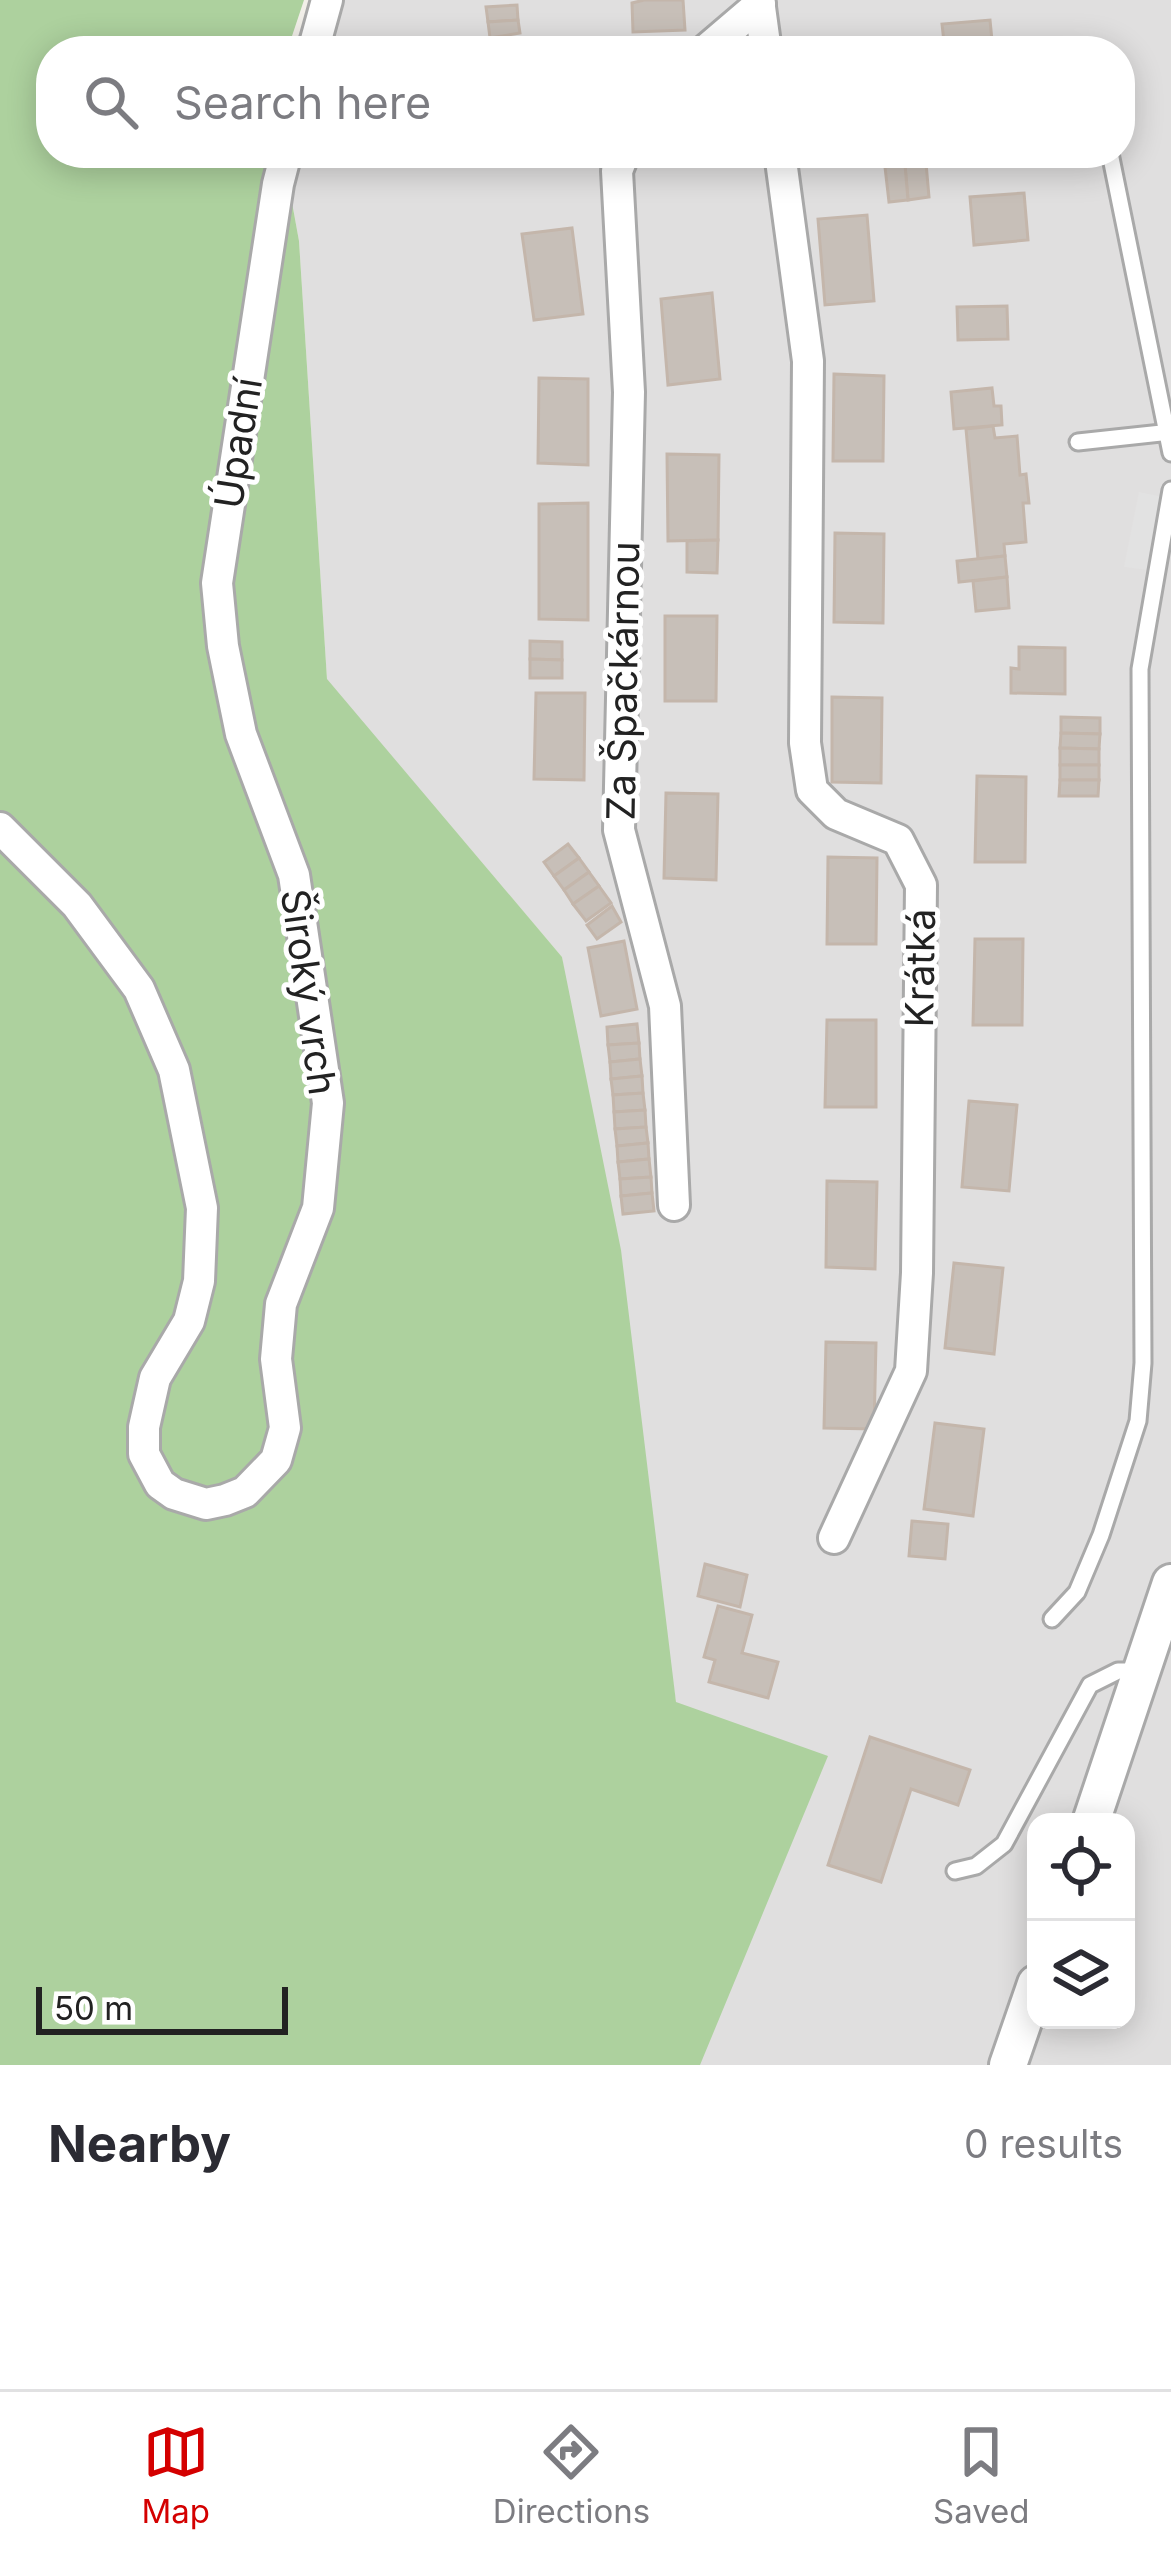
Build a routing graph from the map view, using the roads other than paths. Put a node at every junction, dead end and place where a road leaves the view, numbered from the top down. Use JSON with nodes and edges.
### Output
{"nodes":[{"id":1,"x":327,"y":0,"type":"edge"},
{"id":2,"x":759,"y":2,"type":"edge"},
{"id":3,"x":318,"y":36,"type":"edge"},
{"id":4,"x":722,"y":36,"type":"edge"},
{"id":5,"x":764,"y":36,"type":"edge"},
{"id":6,"x":282,"y":168,"type":"edge"},
{"id":7,"x":617,"y":168,"type":"edge"},
{"id":8,"x":782,"y":168,"type":"edge"},
{"id":9,"x":1113,"y":168,"type":"edge"},
{"id":10,"x":1169,"y":433,"type":"edge"},
{"id":11,"x":1078,"y":442,"type":"dead end"},
{"id":12,"x":1171,"y":453,"type":"edge"},
{"id":13,"x":1171,"y":490,"type":"edge"},
{"id":14,"x":242,"y":734,"type":"joint"},
{"id":15,"x":0,"y":828,"type":"edge"},
{"id":16,"x":674,"y":1205,"type":"dead end"},
{"id":17,"x":834,"y":1538,"type":"dead end"},
{"id":18,"x":1171,"y":1583,"type":"edge"},
{"id":19,"x":1052,"y":1619,"type":"dead end"},
{"id":20,"x":1142,"y":1672,"type":"junction"},
{"id":21,"x":1094,"y":1813,"type":"edge"},
{"id":22,"x":955,"y":1871,"type":"dead end"},
{"id":23,"x":1027,"y":2010,"type":"edge"},
{"id":24,"x":1008,"y":2065,"type":"edge"}],
"edges":[{"from":1,"to":3,"type":"street"},
{"from":2,"to":4,"type":"street"},
{"from":2,"to":5,"type":"street"},
{"from":6,"to":14,"type":"street","name":"Úpadní"},
{"from":7,"to":16,"type":"street","name":"Za Špačkárnou"},
{"from":8,"to":17,"type":"street","name":"Krátká"},
{"from":9,"to":10,"type":"lane"},
{"from":10,"to":11,"type":"lane"},
{"from":10,"to":12,"type":"lane"},
{"from":13,"to":19,"type":"lane"},
{"from":14,"to":15,"type":"street","name":"Široký vrch"},
{"from":18,"to":20,"type":"street"},
{"from":20,"to":21,"type":"street"},
{"from":20,"to":22,"type":"lane"},
{"from":23,"to":24,"type":"street"}]}
